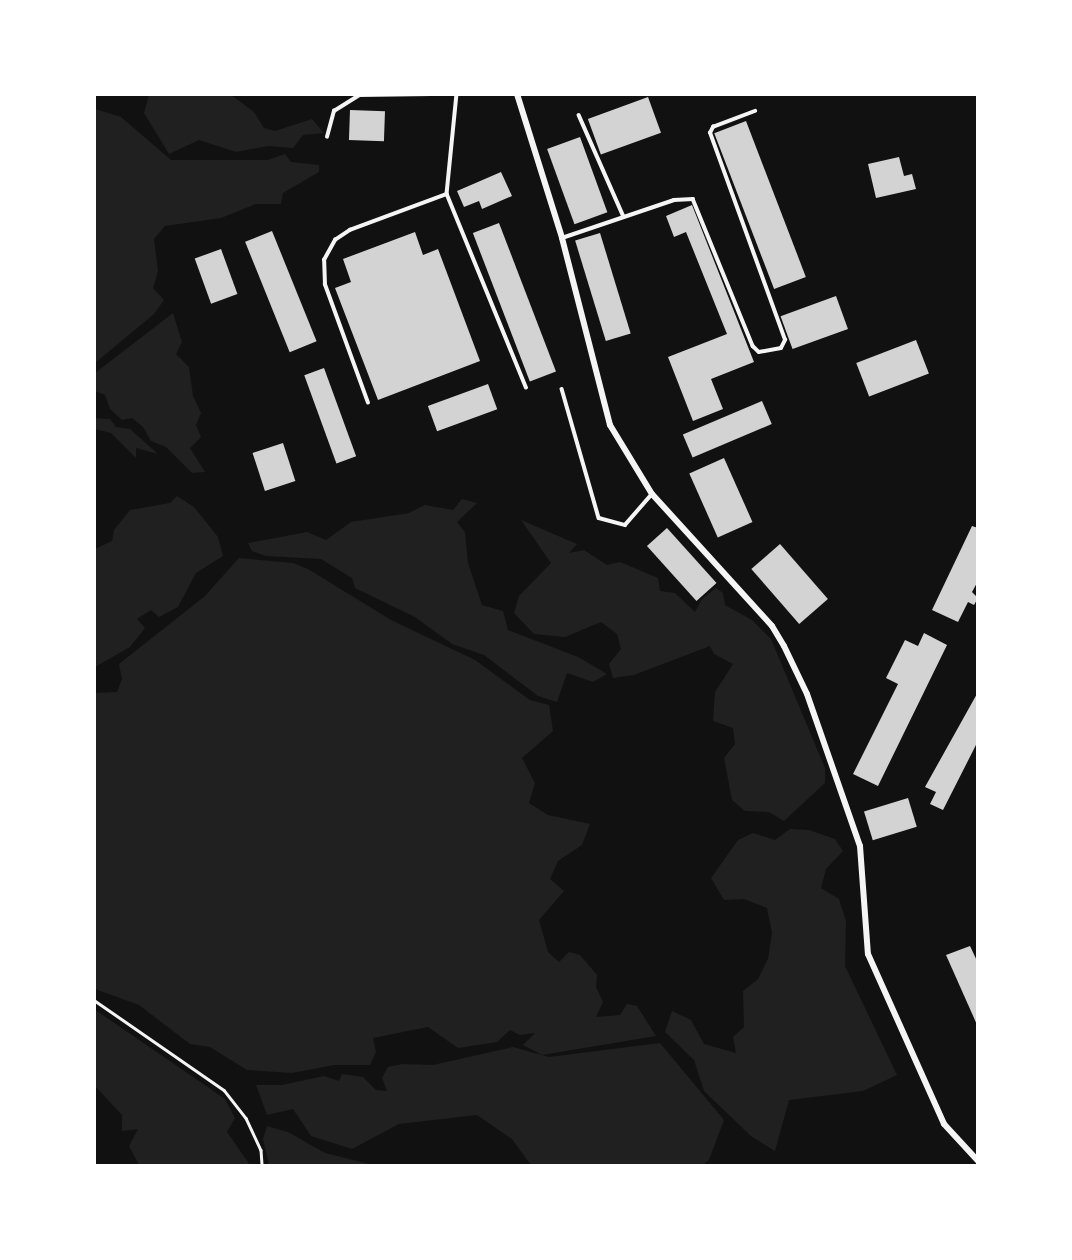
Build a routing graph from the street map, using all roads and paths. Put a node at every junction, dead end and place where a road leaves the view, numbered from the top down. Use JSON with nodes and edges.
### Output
{"nodes":[{"id":1,"x":430,"y":94,"type":"edge"},
{"id":2,"x":457,"y":94,"type":"edge"},
{"id":3,"x":517,"y":94,"type":"edge"},
{"id":4,"x":755,"y":111,"type":"dead end"},
{"id":5,"x":579,"y":115,"type":"dead end"},
{"id":6,"x":327,"y":137,"type":"dead end"},
{"id":7,"x":447,"y":194,"type":"junction"},
{"id":8,"x":624,"y":216,"type":"junction"},
{"id":9,"x":562,"y":238,"type":"junction"},
{"id":10,"x":526,"y":387,"type":"dead end"},
{"id":11,"x":562,"y":389,"type":"dead end"},
{"id":12,"x":368,"y":403,"type":"dead end"},
{"id":13,"x":652,"y":494,"type":"junction"},
{"id":14,"x":94,"y":1000,"type":"edge"},
{"id":15,"x":978,"y":1161,"type":"edge"},
{"id":16,"x":262,"y":1166,"type":"edge"}],
"edges":[{"from":1,"to":6,"type":"lane"},
{"from":2,"to":7,"type":"lane"},
{"from":3,"to":9,"type":"street"},
{"from":4,"to":8,"type":"lane"},
{"from":5,"to":8,"type":"lane"},
{"from":7,"to":10,"type":"lane"},
{"from":7,"to":12,"type":"lane"},
{"from":8,"to":9,"type":"lane"},
{"from":9,"to":13,"type":"street"},
{"from":11,"to":13,"type":"lane"},
{"from":13,"to":15,"type":"street"},
{"from":14,"to":16,"type":"path"}]}
